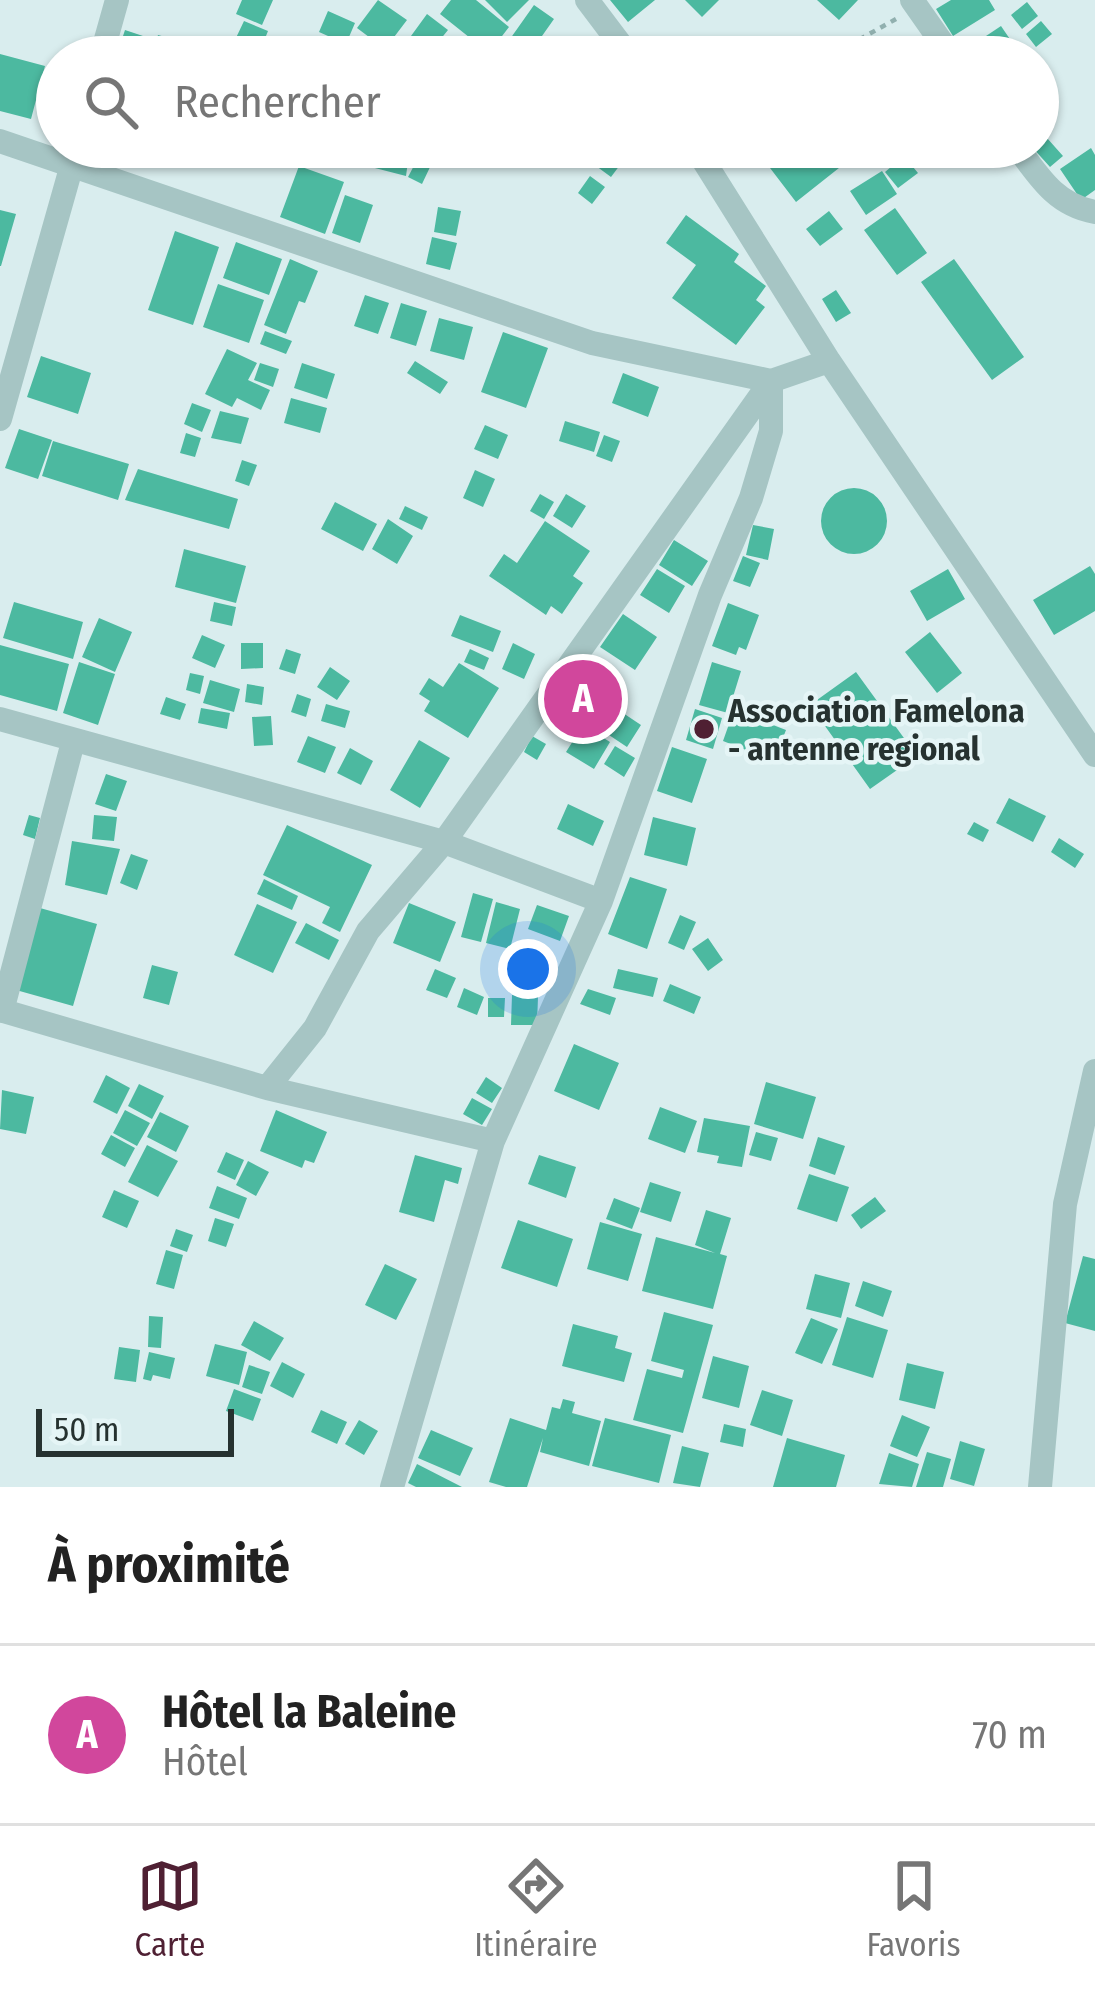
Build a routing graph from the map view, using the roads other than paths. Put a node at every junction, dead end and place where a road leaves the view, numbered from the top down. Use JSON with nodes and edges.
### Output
{"nodes":[{"id":1,"x":117,"y":0,"type":"edge"},
{"id":2,"x":587,"y":0,"type":"edge"},
{"id":3,"x":915,"y":4,"type":"edge"},
{"id":4,"x":107,"y":36,"type":"edge"},
{"id":5,"x":614,"y":36,"type":"edge"},
{"id":6,"x":937,"y":36,"type":"edge"},
{"id":7,"x":0,"y":141,"type":"edge"},
{"id":8,"x":36,"y":148,"type":"edge"},
{"id":9,"x":71,"y":168,"type":"edge"},
{"id":10,"x":107,"y":168,"type":"edge"},
{"id":11,"x":708,"y":168,"type":"edge"},
{"id":12,"x":1032,"y":168,"type":"edge"},
{"id":13,"x":1095,"y":212,"type":"edge"},
{"id":14,"x":829,"y":361,"type":"junction"},
{"id":15,"x":771,"y":381,"type":"junction"},
{"id":16,"x":0,"y":419,"type":"edge"},
{"id":17,"x":0,"y":719,"type":"edge"},
{"id":18,"x":73,"y":742,"type":"junction"},
{"id":19,"x":1095,"y":755,"type":"edge"},
{"id":20,"x":444,"y":842,"type":"junction"},
{"id":21,"x":601,"y":901,"type":"junction"},
{"id":22,"x":1,"y":1011,"type":"edge"},
{"id":23,"x":1095,"y":1071,"type":"edge"},
{"id":24,"x":267,"y":1088,"type":"junction"},
{"id":25,"x":493,"y":1142,"type":"junction"},
{"id":26,"x":396,"y":1485,"type":"edge"},
{"id":27,"x":1040,"y":1487,"type":"edge"}],
"edges":[{"from":1,"to":4,"type":"street"},
{"from":2,"to":5,"type":"street"},
{"from":3,"to":6,"type":"street"},
{"from":7,"to":8,"type":"street"},
{"from":9,"to":16,"type":"street"},
{"from":10,"to":15,"type":"street"},
{"from":11,"to":14,"type":"street"},
{"from":12,"to":13,"type":"street"},
{"from":14,"to":15,"type":"street"},
{"from":14,"to":19,"type":"street"},
{"from":15,"to":20,"type":"street"},
{"from":15,"to":21,"type":"street"},
{"from":17,"to":18,"type":"street"},
{"from":18,"to":20,"type":"street"},
{"from":18,"to":22,"type":"street"},
{"from":20,"to":21,"type":"street"},
{"from":20,"to":24,"type":"street"},
{"from":21,"to":25,"type":"street"},
{"from":22,"to":24,"type":"street"},
{"from":23,"to":27,"type":"street"},
{"from":24,"to":25,"type":"street"},
{"from":25,"to":26,"type":"street"}]}
